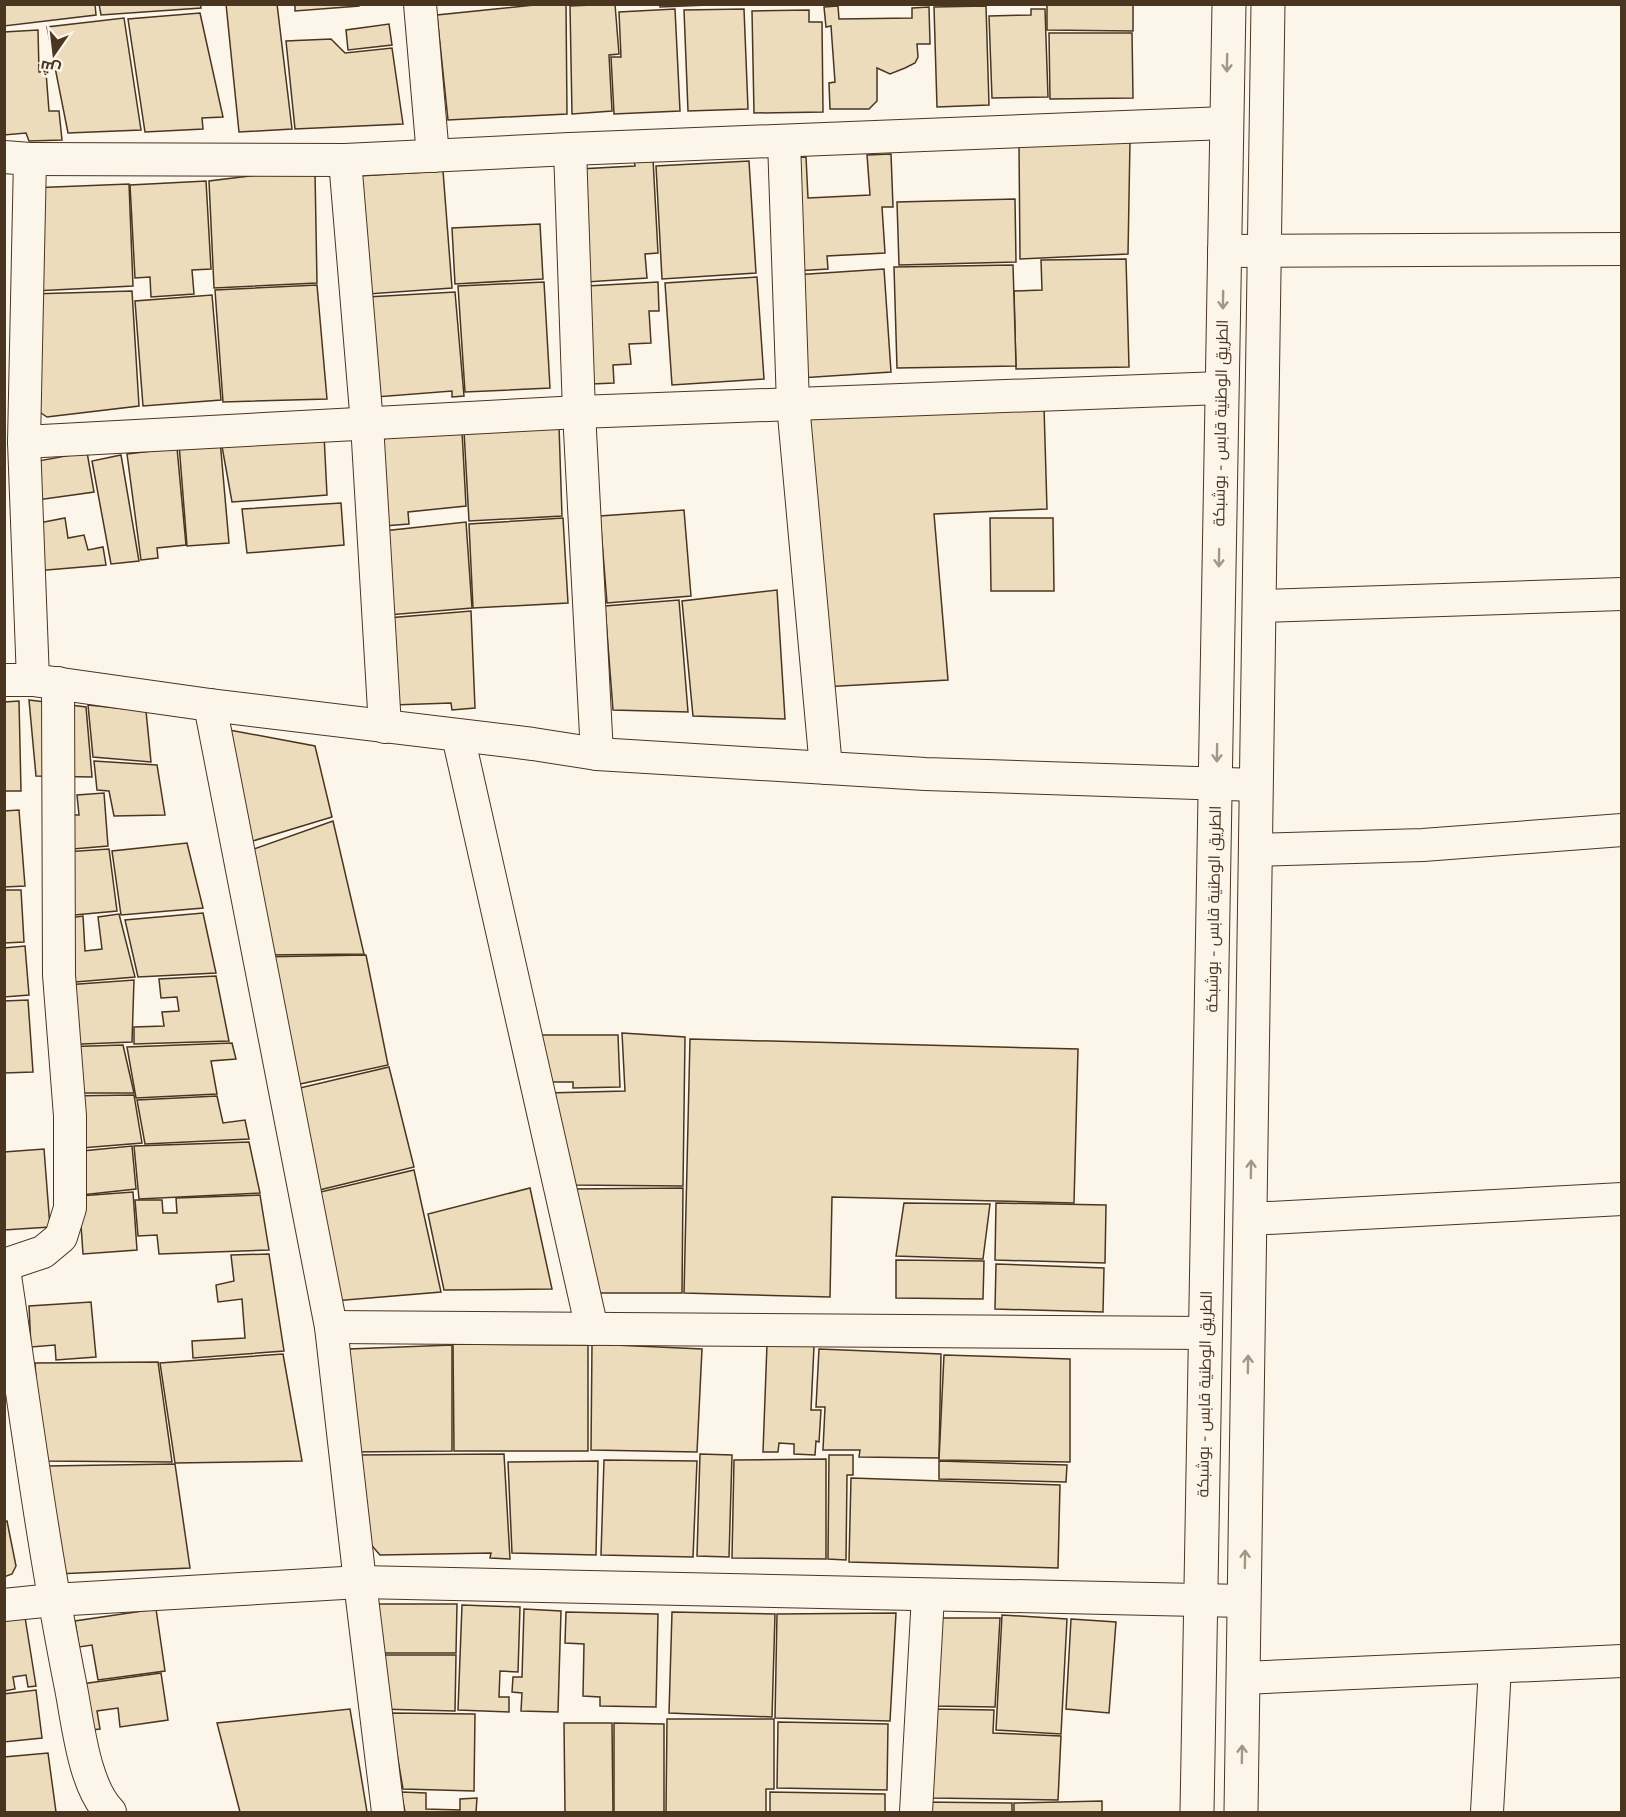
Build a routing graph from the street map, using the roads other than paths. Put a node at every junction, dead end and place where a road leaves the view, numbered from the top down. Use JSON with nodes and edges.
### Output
{"nodes":[{"id":1,"x":420,"y":4,"type":"edge"},
{"id":2,"x":1229,"y":4,"type":"edge"},
{"id":3,"x":1268,"y":4,"type":"edge"},
{"id":4,"x":1226,"y":123,"type":"junction"},
{"id":5,"x":784,"y":141,"type":"junction"},
{"id":6,"x":570,"y":149,"type":"junction"},
{"id":7,"x":432,"y":156,"type":"junction"},
{"id":8,"x":17,"y":158,"type":"edge"},
{"id":9,"x":345,"y":160,"type":"junction"},
{"id":10,"x":1622,"y":249,"type":"edge"},
{"id":11,"x":1224,"y":251,"type":"junction"},
{"id":12,"x":1264,"y":251,"type":"junction"},
{"id":13,"x":1221,"y":388,"type":"junction"},
{"id":14,"x":793,"y":404,"type":"junction"},
{"id":15,"x":579,"y":412,"type":"junction"},
{"id":16,"x":367,"y":424,"type":"junction"},
{"id":17,"x":24,"y":442,"type":"junction"},
{"id":18,"x":1622,"y":594,"type":"edge"},
{"id":19,"x":1259,"y":606,"type":"junction"},
{"id":20,"x":32,"y":681,"type":"edge"},
{"id":21,"x":210,"y":705,"type":"junction"},
{"id":22,"x":385,"y":727,"type":"junction"},
{"id":23,"x":458,"y":736,"type":"junction"},
{"id":24,"x":597,"y":754,"type":"junction"},
{"id":25,"x":826,"y":768,"type":"junction"},
{"id":26,"x":1216,"y":785,"type":"junction"},
{"id":27,"x":1256,"y":785,"type":"junction"},
{"id":28,"x":1622,"y":830,"type":"edge"},
{"id":29,"x":1256,"y":850,"type":"junction"},
{"id":30,"x":1622,"y":1199,"type":"edge"},
{"id":31,"x":1250,"y":1219,"type":"junction"},
{"id":32,"x":4,"y":1267,"type":"edge"},
{"id":33,"x":332,"y":1327,"type":"junction"},
{"id":34,"x":592,"y":1329,"type":"junction"},
{"id":35,"x":1206,"y":1333,"type":"junction"},
{"id":36,"x":360,"y":1582,"type":"junction"},
{"id":37,"x":928,"y":1595,"type":"junction"},
{"id":38,"x":53,"y":1599,"type":"junction"},
{"id":39,"x":1201,"y":1601,"type":"junction"},
{"id":40,"x":1244,"y":1601,"type":"junction"},
{"id":41,"x":4,"y":1605,"type":"edge"},
{"id":42,"x":1622,"y":1662,"type":"edge"},
{"id":43,"x":1495,"y":1667,"type":"junction"},
{"id":44,"x":1243,"y":1678,"type":"junction"},
{"id":45,"x":110,"y":1812,"type":"edge"},
{"id":46,"x":388,"y":1812,"type":"edge"},
{"id":47,"x":916,"y":1812,"type":"edge"},
{"id":48,"x":1197,"y":1812,"type":"edge"},
{"id":49,"x":1241,"y":1812,"type":"edge"},
{"id":50,"x":1487,"y":1812,"type":"edge"}],
"edges":[{"from":1,"to":7,"type":"street"},
{"from":2,"to":4,"type":"main road","name":"الطريق الوطنية قابس - بوشبكة","one_way":true},
{"from":3,"to":12,"type":"main road"},
{"from":4,"to":5,"type":"street"},
{"from":4,"to":11,"type":"main road","name":"الطريق الوطنية قابس - بوشبكة"},
{"from":5,"to":6,"type":"street"},
{"from":5,"to":14,"type":"street"},
{"from":6,"to":7,"type":"street"},
{"from":6,"to":15,"type":"street"},
{"from":7,"to":9,"type":"street"},
{"from":8,"to":9,"type":"street"},
{"from":8,"to":17,"type":"street"},
{"from":9,"to":16,"type":"street"},
{"from":10,"to":12,"type":"street"},
{"from":11,"to":12,"type":"street"},
{"from":11,"to":13,"type":"main road","name":"الطريق الوطنية قابس - بوشبكة","one_way":true},
{"from":12,"to":19,"type":"main road"},
{"from":13,"to":14,"type":"street"},
{"from":13,"to":26,"type":"main road","name":"الطريق الوطنية قابس - بوشبكة","one_way":true},
{"from":14,"to":15,"type":"street"},
{"from":14,"to":25,"type":"street"},
{"from":15,"to":16,"type":"street"},
{"from":15,"to":24,"type":"street"},
{"from":16,"to":17,"type":"street"},
{"from":16,"to":22,"type":"street"},
{"from":17,"to":20,"type":"street"},
{"from":18,"to":19,"type":"street"},
{"from":19,"to":27,"type":"main road"},
{"from":20,"to":21,"type":"street"},
{"from":20,"to":32,"type":"street"},
{"from":21,"to":22,"type":"street"},
{"from":21,"to":33,"type":"street"},
{"from":22,"to":23,"type":"street"},
{"from":23,"to":24,"type":"street"},
{"from":23,"to":34,"type":"street"},
{"from":24,"to":25,"type":"street"},
{"from":25,"to":26,"type":"street"},
{"from":26,"to":27,"type":"street"},
{"from":26,"to":35,"type":"main road","name":"الطريق الوطنية قابس - بوشبكة"},
{"from":27,"to":29,"type":"main road"},
{"from":28,"to":29,"type":"street"},
{"from":31,"to":29,"type":"main road","one_way":true},
{"from":30,"to":31,"type":"street"},
{"from":40,"to":31,"type":"main road","one_way":true},
{"from":32,"to":38,"type":"street"},
{"from":33,"to":34,"type":"street"},
{"from":33,"to":36,"type":"street"},
{"from":34,"to":35,"type":"street"},
{"from":35,"to":39,"type":"main road","name":"الطريق الوطنية قابس - بوشبكة"},
{"from":36,"to":37,"type":"street"},
{"from":36,"to":38,"type":"street"},
{"from":36,"to":46,"type":"street"},
{"from":37,"to":39,"type":"street"},
{"from":37,"to":47,"type":"street"},
{"from":38,"to":41,"type":"street"},
{"from":38,"to":45,"type":"street"},
{"from":39,"to":40,"type":"street"},
{"from":39,"to":48,"type":"main road","name":"الطريق الوطنية قابس - بوشبكة"},
{"from":40,"to":44,"type":"main road"},
{"from":42,"to":43,"type":"street"},
{"from":43,"to":44,"type":"street"},
{"from":43,"to":50,"type":"street"},
{"from":49,"to":44,"type":"main road","one_way":true}]}
